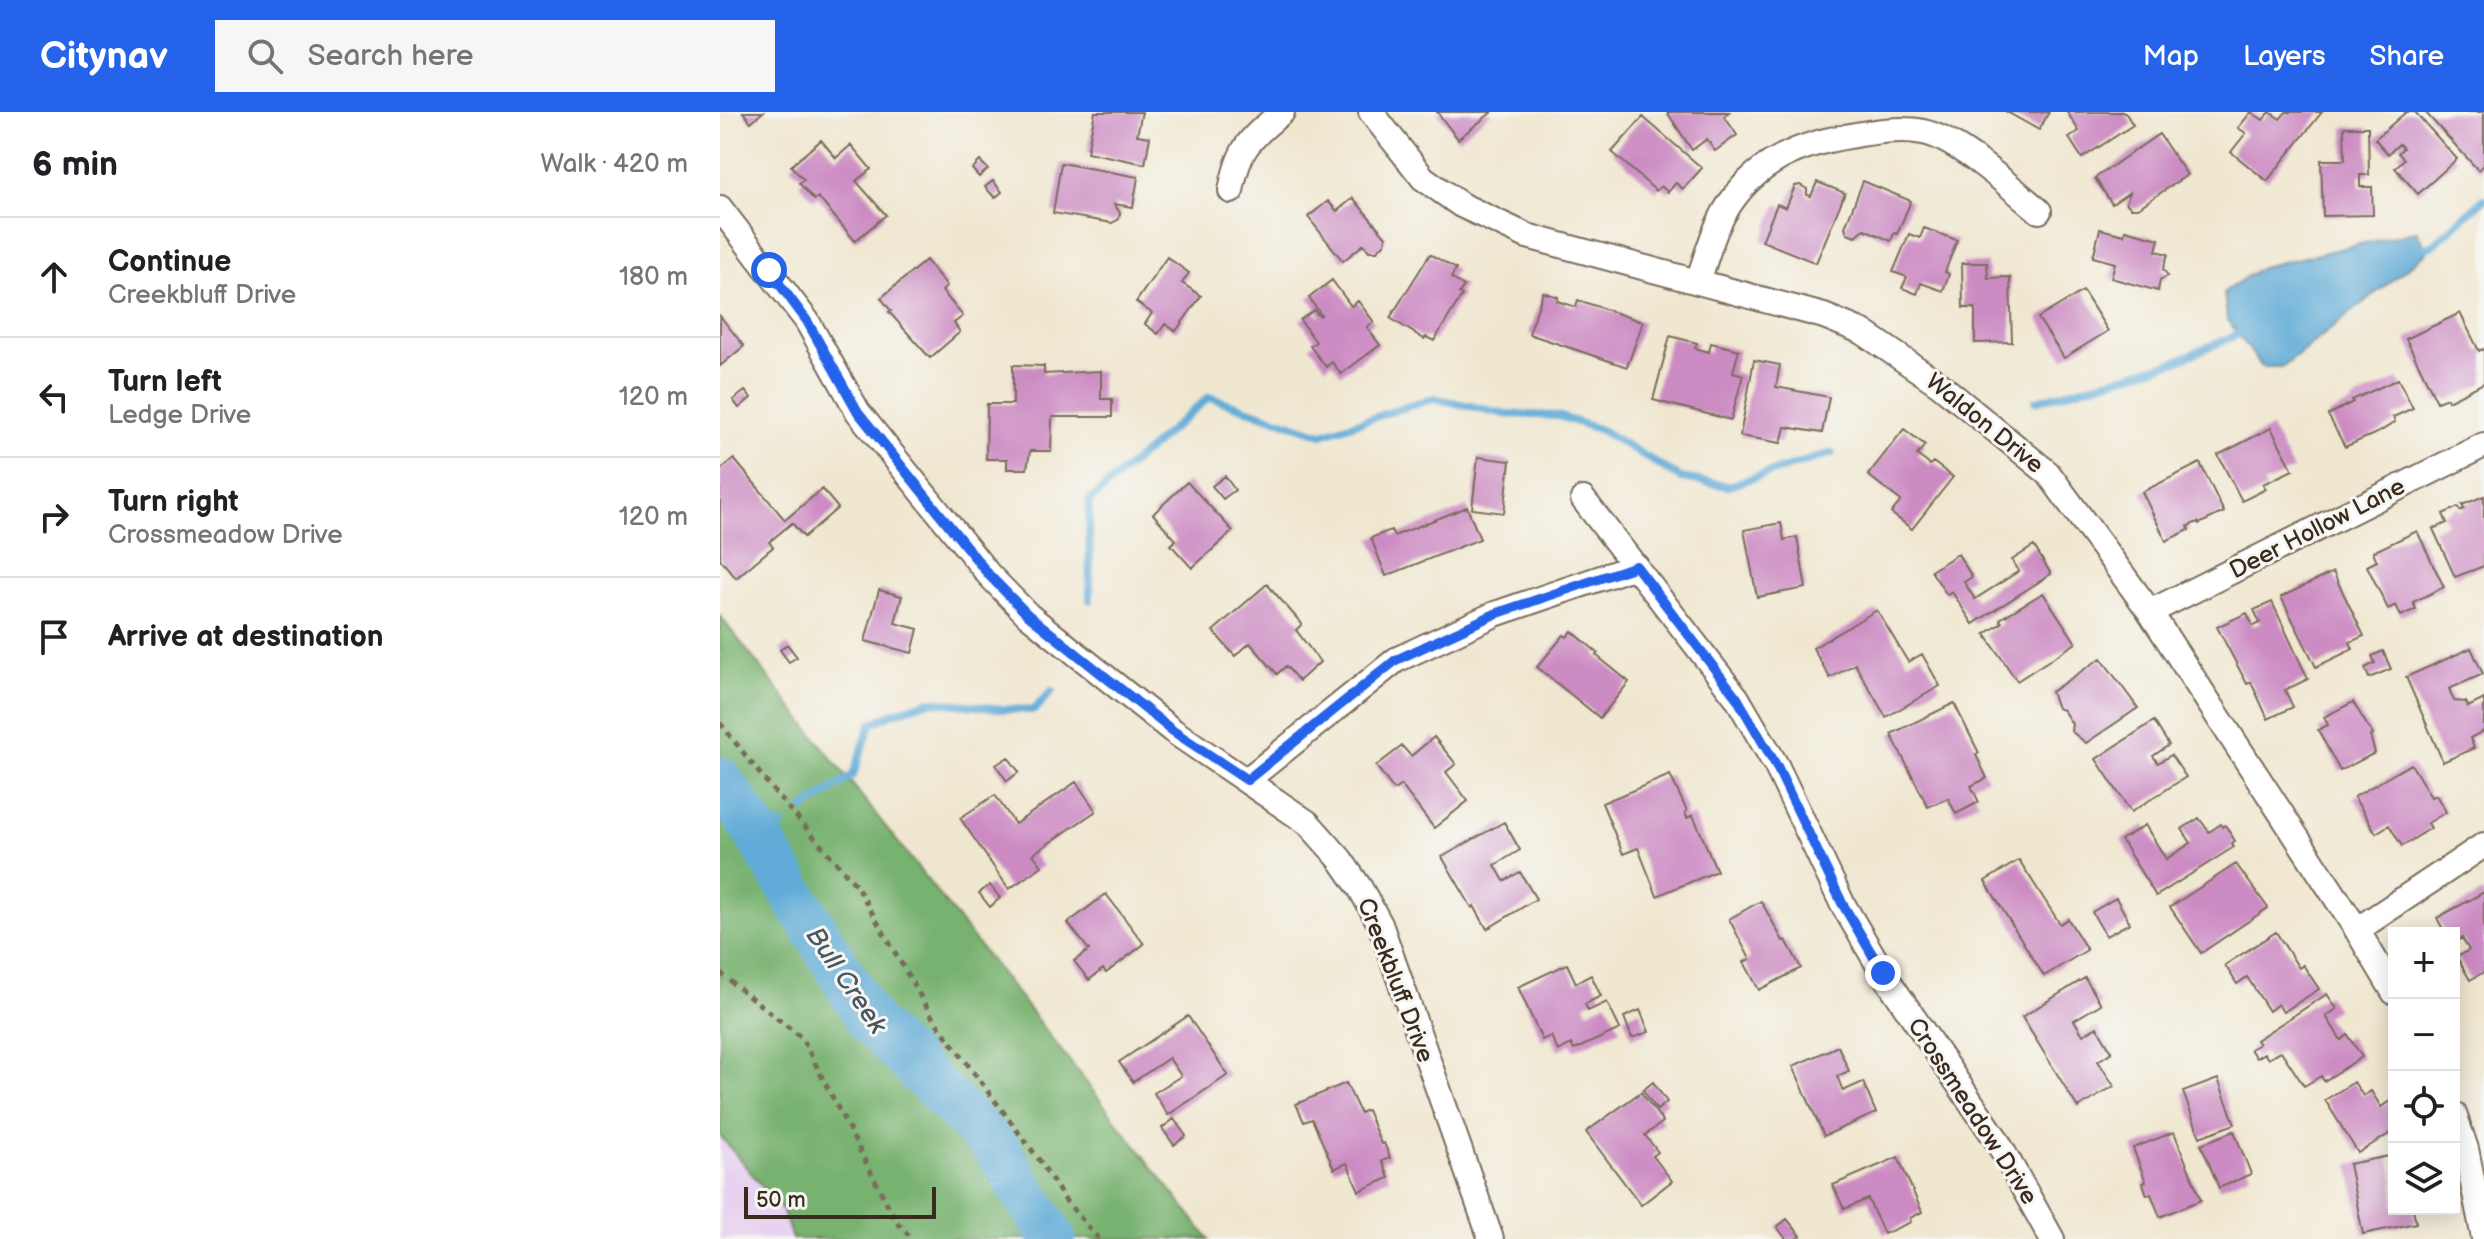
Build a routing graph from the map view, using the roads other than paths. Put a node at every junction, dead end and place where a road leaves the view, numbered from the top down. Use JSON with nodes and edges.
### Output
{"nodes":[{"id":1,"x":1282,"y":112,"type":"edge"},
{"id":2,"x":1371,"y":112,"type":"edge"},
{"id":3,"x":1231,"y":191,"type":"dead end"},
{"id":4,"x":720,"y":208,"type":"edge"},
{"id":5,"x":2039,"y":211,"type":"dead end"},
{"id":6,"x":1698,"y":281,"type":"junction"},
{"id":7,"x":2484,"y":445,"type":"edge"},
{"id":8,"x":1583,"y":499,"type":"dead end"},
{"id":9,"x":1636,"y":566,"type":"junction"},
{"id":10,"x":2150,"y":612,"type":"junction"},
{"id":11,"x":1247,"y":780,"type":"junction"},
{"id":12,"x":2484,"y":845,"type":"edge"},
{"id":13,"x":2357,"y":930,"type":"junction"},
{"id":14,"x":2388,"y":982,"type":"edge"},
{"id":15,"x":2460,"y":1132,"type":"edge"},
{"id":16,"x":2484,"y":1238,"type":"edge"},
{"id":17,"x":1491,"y":1239,"type":"edge"},
{"id":18,"x":2052,"y":1239,"type":"edge"}],
"edges":[{"from":1,"to":3,"type":"street"},
{"from":2,"to":6,"type":"street","name":"Waldon Drive"},
{"from":4,"to":11,"type":"street","name":"Creekbluff Drive"},
{"from":5,"to":6,"type":"street"},
{"from":6,"to":10,"type":"street","name":"Waldon Drive"},
{"from":7,"to":10,"type":"street","name":"Deer Hollow Lane"},
{"from":8,"to":9,"type":"street","name":"Crossmeadow Drive"},
{"from":9,"to":11,"type":"street"},
{"from":9,"to":18,"type":"street","name":"Crossmeadow Drive"},
{"from":10,"to":13,"type":"street","name":"Waldon Drive"},
{"from":11,"to":17,"type":"street","name":"Creekbluff Drive"},
{"from":12,"to":13,"type":"street"},
{"from":13,"to":14,"type":"street","name":"Waldon Drive"},
{"from":15,"to":16,"type":"street"}]}
